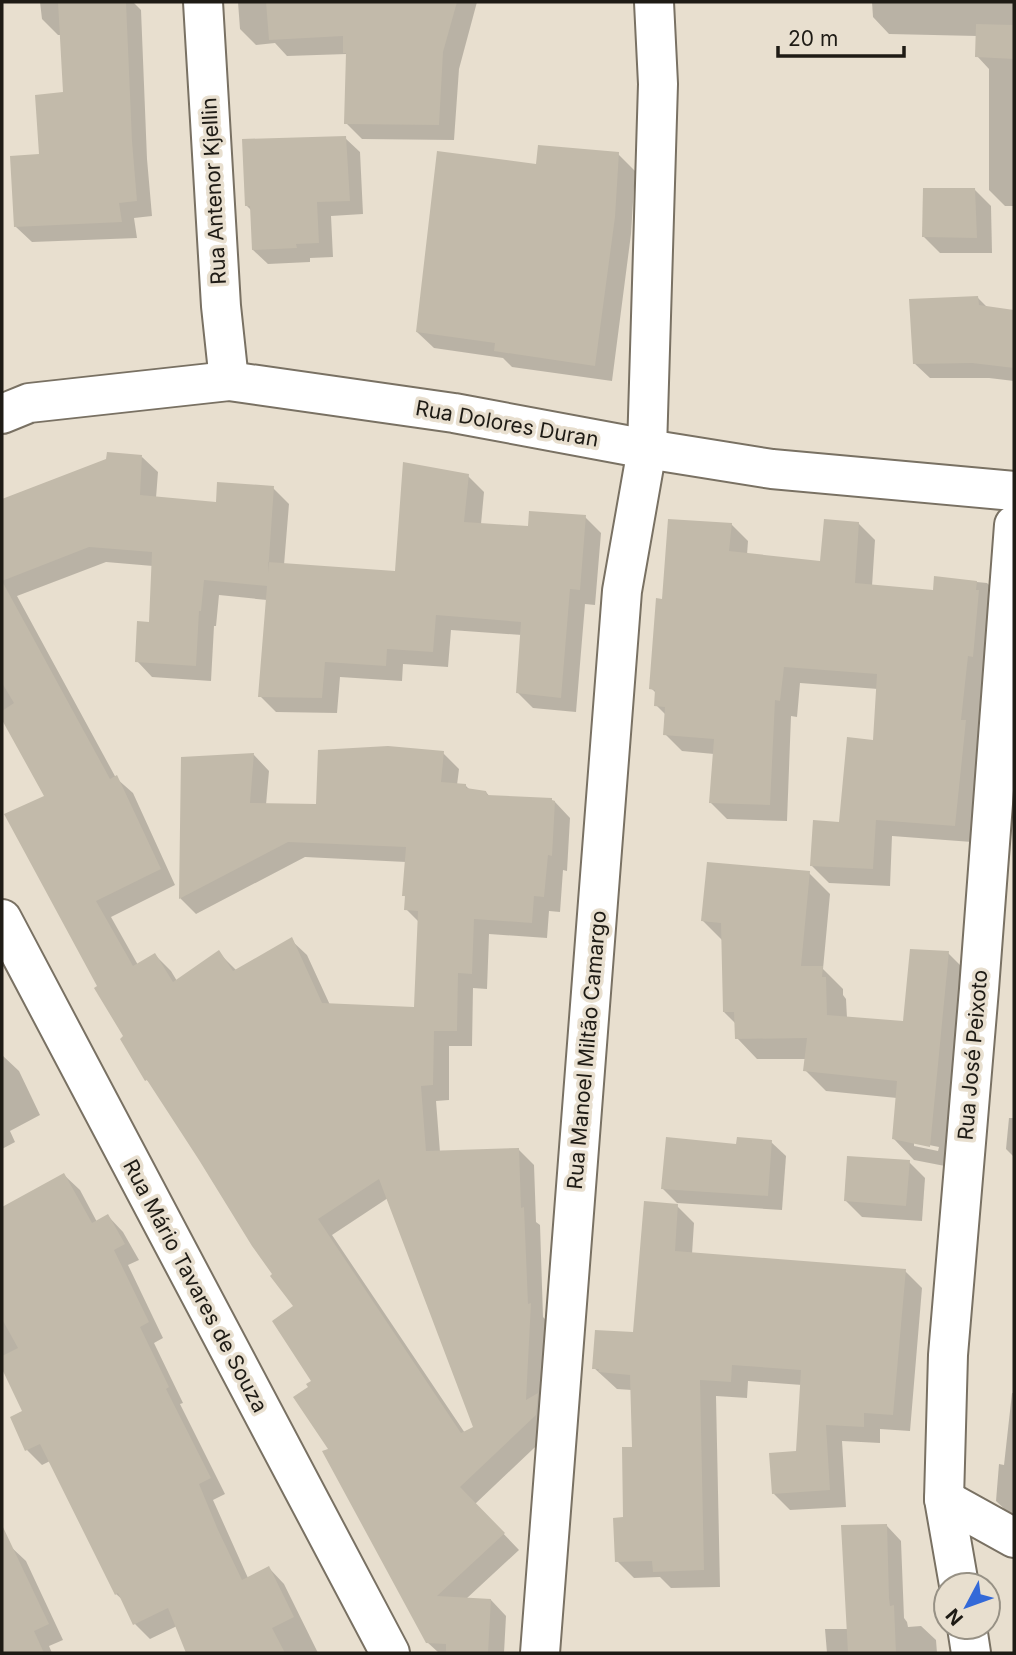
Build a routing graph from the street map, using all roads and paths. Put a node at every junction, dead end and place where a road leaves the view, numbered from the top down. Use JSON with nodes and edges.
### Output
{"nodes":[{"id":1,"x":202,"y":2,"type":"edge"},
{"id":2,"x":654,"y":2,"type":"edge"},
{"id":3,"x":229,"y":381,"type":"junction"},
{"id":4,"x":2,"y":414,"type":"edge"},
{"id":5,"x":647,"y":449,"type":"junction"},
{"id":6,"x":1014,"y":491,"type":"edge"},
{"id":7,"x":1014,"y":525,"type":"edge"},
{"id":8,"x":2,"y":919,"type":"edge"},
{"id":9,"x":944,"y":1500,"type":"junction"},
{"id":10,"x":1014,"y":1538,"type":"edge"},
{"id":11,"x":957,"y":1571,"type":"edge"},
{"id":12,"x":390,"y":1653,"type":"edge"},
{"id":13,"x":540,"y":1653,"type":"edge"}],
"edges":[{"from":1,"to":3,"type":"street","name":"Rua Antenor Kjellin"},
{"from":2,"to":5,"type":"street","name":"Rua Manoel Miltão Camargo"},
{"from":3,"to":4,"type":"street","name":"Rua Dolores Duran"},
{"from":3,"to":5,"type":"street","name":"Rua Dolores Duran"},
{"from":5,"to":6,"type":"street","name":"Rua Dolores Duran"},
{"from":5,"to":13,"type":"street","name":"Rua Manoel Miltão Camargo"},
{"from":7,"to":9,"type":"street","name":"Rua José Peixoto"},
{"from":8,"to":12,"type":"street","name":"Rua Mário Tavares de Souza"},
{"from":9,"to":10,"type":"street"},
{"from":9,"to":11,"type":"street","name":"Rua José Peixoto"}]}
